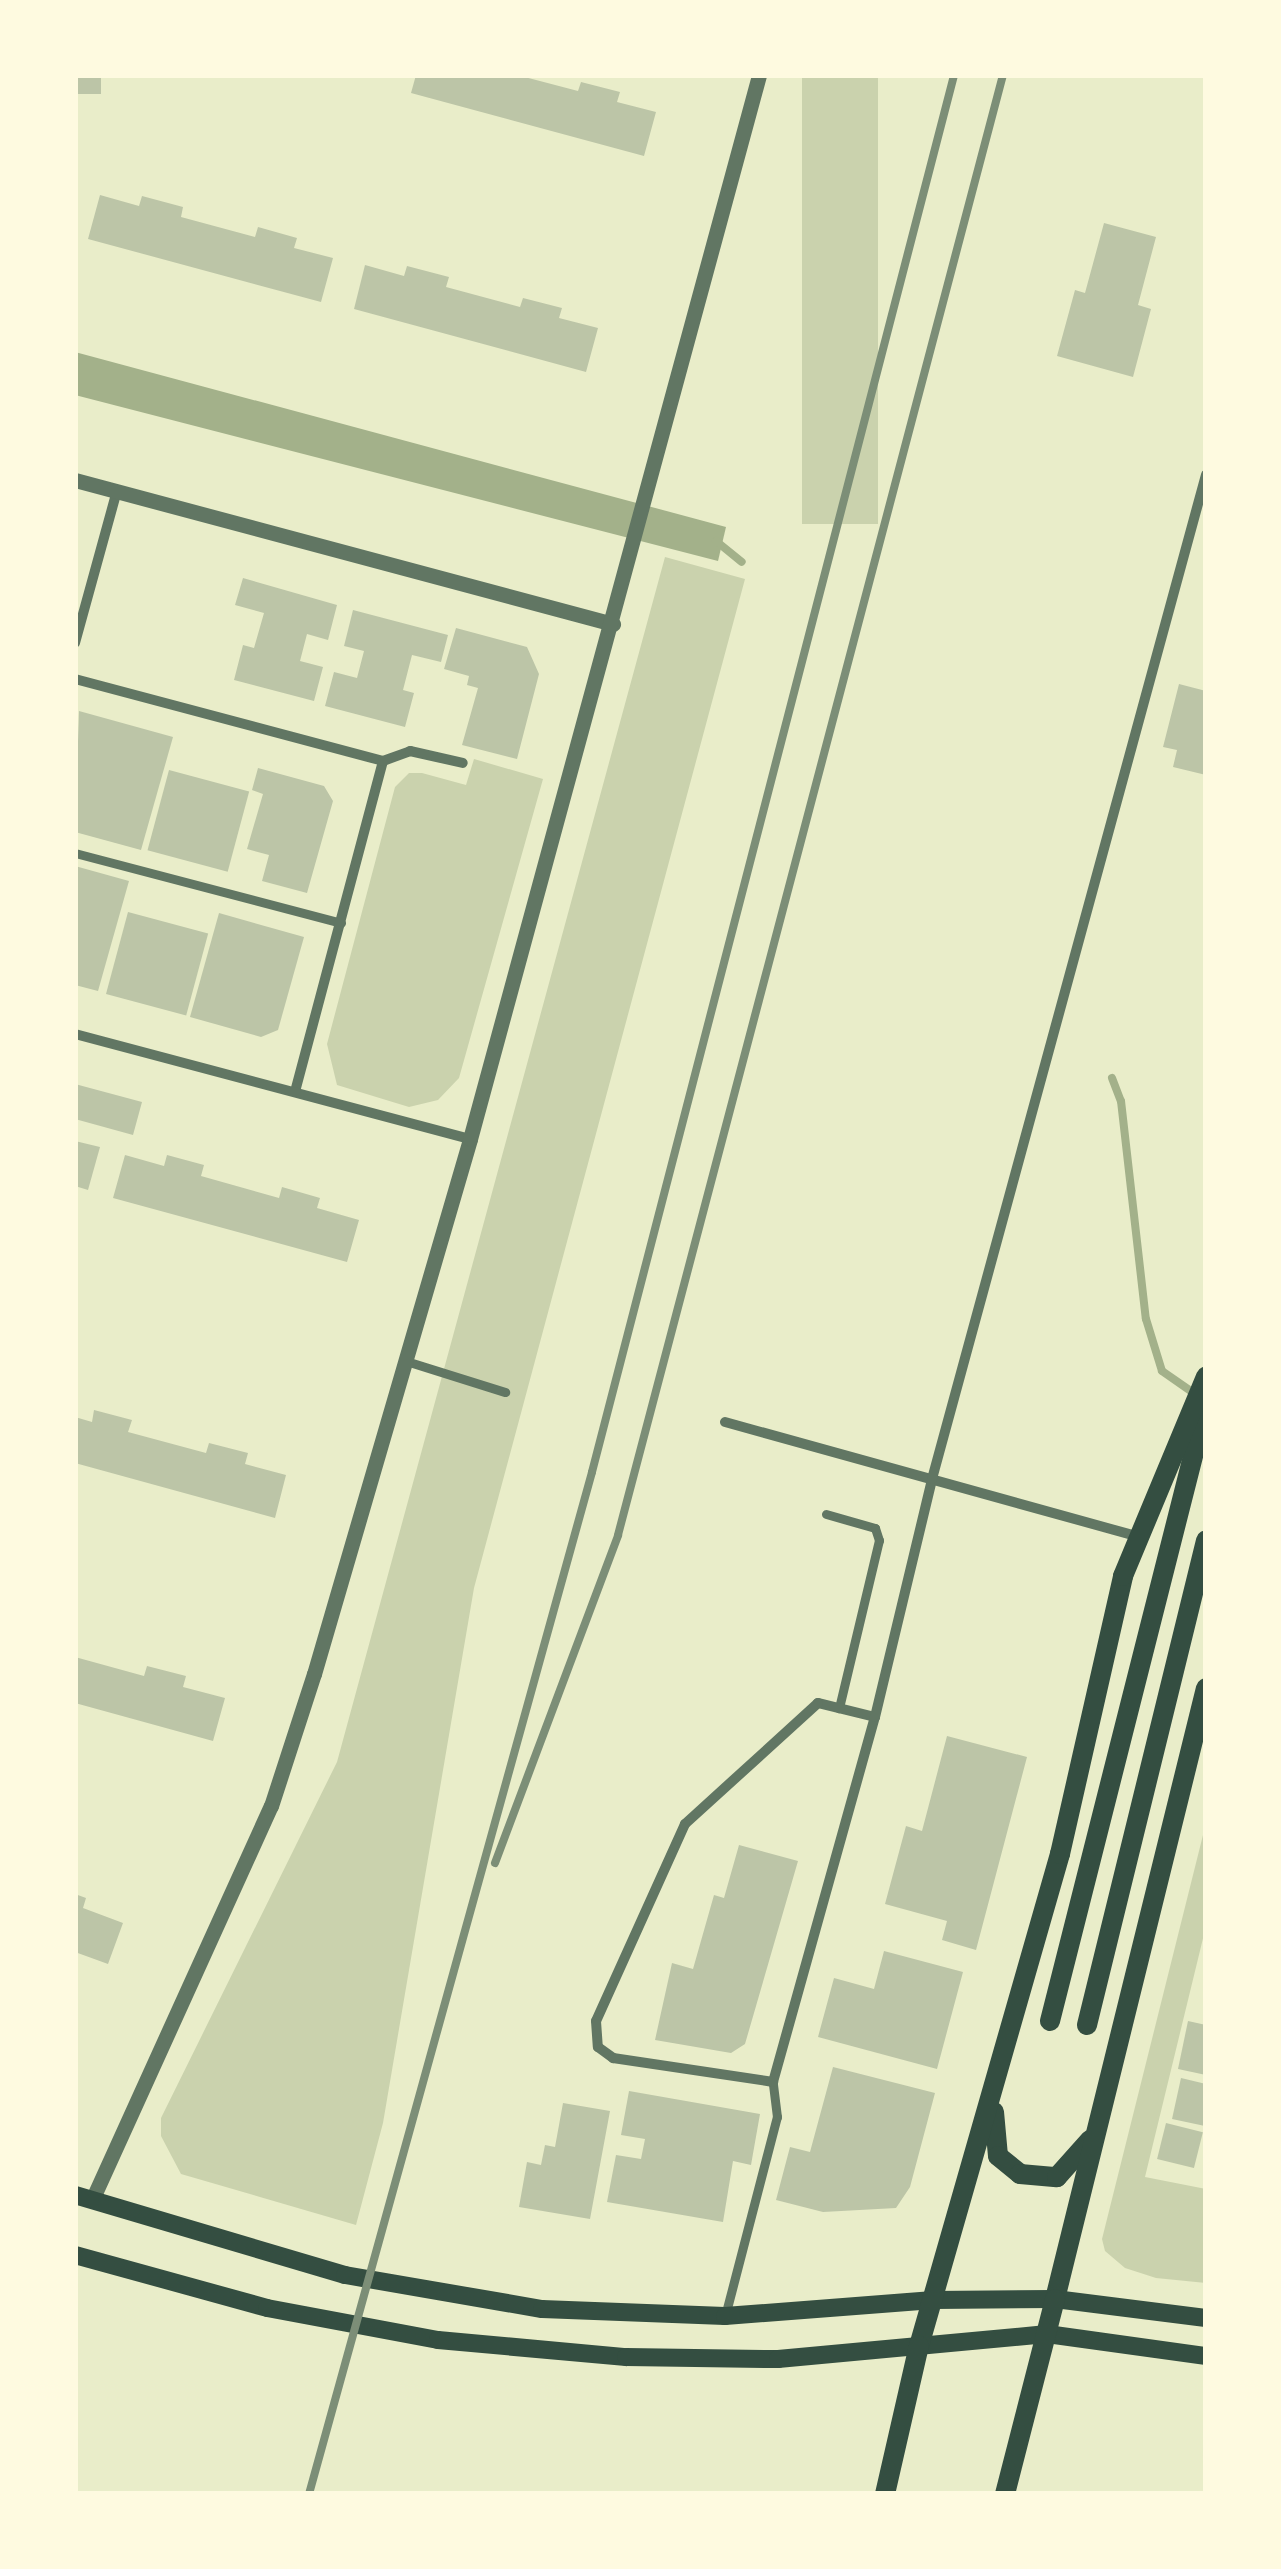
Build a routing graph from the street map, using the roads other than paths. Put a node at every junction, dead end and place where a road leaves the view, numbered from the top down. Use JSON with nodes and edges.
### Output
{"nodes":[{"id":1,"x":759,"y":75,"type":"edge"},
{"id":2,"x":1206,"y":475,"type":"edge"},
{"id":3,"x":75,"y":480,"type":"edge"},
{"id":4,"x":118,"y":490,"type":"junction"},
{"id":5,"x":613,"y":624,"type":"junction"},
{"id":6,"x":75,"y":643,"type":"edge"},
{"id":7,"x":75,"y":679,"type":"edge"},
{"id":8,"x":383,"y":761,"type":"junction"},
{"id":9,"x":463,"y":763,"type":"dead end"},
{"id":10,"x":75,"y":853,"type":"edge"},
{"id":11,"x":341,"y":923,"type":"junction"},
{"id":12,"x":75,"y":1034,"type":"edge"},
{"id":13,"x":295,"y":1092,"type":"junction"},
{"id":14,"x":470,"y":1139,"type":"junction"},
{"id":15,"x":406,"y":1360,"type":"junction"},
{"id":16,"x":1206,"y":1377,"type":"edge"},
{"id":17,"x":504,"y":1392,"type":"dead end"},
{"id":18,"x":1206,"y":1405,"type":"edge"},
{"id":19,"x":725,"y":1422,"type":"dead end"},
{"id":20,"x":1189,"y":1439,"type":"junction"},
{"id":21,"x":932,"y":1479,"type":"junction"},
{"id":22,"x":826,"y":1514,"type":"dead end"},
{"id":23,"x":1140,"y":1537,"type":"junction"},
{"id":24,"x":1206,"y":1540,"type":"edge"},
{"id":25,"x":1206,"y":1688,"type":"edge"},
{"id":26,"x":839,"y":1708,"type":"junction"},
{"id":27,"x":875,"y":1717,"type":"junction"},
{"id":28,"x":1050,"y":2021,"type":"dead end"},
{"id":29,"x":1086,"y":2026,"type":"dead end"},
{"id":30,"x":773,"y":2082,"type":"junction"},
{"id":31,"x":995,"y":2085,"type":"junction"},
{"id":32,"x":1096,"y":2131,"type":"junction"},
{"id":33,"x":83,"y":2198,"type":"edge"},
{"id":34,"x":75,"y":2255,"type":"edge"},
{"id":35,"x":1055,"y":2299,"type":"junction"},
{"id":36,"x":933,"y":2300,"type":"junction"},
{"id":37,"x":725,"y":2316,"type":"junction"},
{"id":38,"x":1206,"y":2318,"type":"edge"},
{"id":39,"x":1047,"y":2334,"type":"junction"},
{"id":40,"x":920,"y":2346,"type":"junction"},
{"id":41,"x":1206,"y":2356,"type":"edge"},
{"id":42,"x":885,"y":2494,"type":"edge"},
{"id":43,"x":1005,"y":2494,"type":"edge"}],
"edges":[{"from":1,"to":5,"type":"street"},
{"from":2,"to":21,"type":"street"},
{"from":3,"to":4,"type":"street"},
{"from":4,"to":5,"type":"street"},
{"from":4,"to":6,"type":"street"},
{"from":5,"to":14,"type":"street"},
{"from":7,"to":8,"type":"street"},
{"from":8,"to":9,"type":"street"},
{"from":8,"to":11,"type":"street"},
{"from":10,"to":11,"type":"street"},
{"from":11,"to":13,"type":"street"},
{"from":12,"to":13,"type":"street"},
{"from":13,"to":14,"type":"street"},
{"from":14,"to":15,"type":"street"},
{"from":15,"to":17,"type":"street"},
{"from":15,"to":33,"type":"street"},
{"from":16,"to":20,"type":"main road"},
{"from":18,"to":20,"type":"main road"},
{"from":19,"to":21,"type":"street"},
{"from":20,"to":23,"type":"main road"},
{"from":20,"to":28,"type":"main road"},
{"from":21,"to":23,"type":"street"},
{"from":21,"to":27,"type":"street"},
{"from":22,"to":26,"type":"street"},
{"from":23,"to":31,"type":"main road"},
{"from":24,"to":29,"type":"main road"},
{"from":25,"to":32,"type":"main road"},
{"from":26,"to":27,"type":"street"},
{"from":26,"to":30,"type":"street"},
{"from":27,"to":30,"type":"street"},
{"from":30,"to":37,"type":"street"},
{"from":31,"to":32,"type":"main road"},
{"from":31,"to":36,"type":"main road"},
{"from":32,"to":35,"type":"main road"},
{"from":33,"to":37,"type":"main road"},
{"from":34,"to":40,"type":"main road"},
{"from":35,"to":36,"type":"main road"},
{"from":35,"to":38,"type":"main road"},
{"from":35,"to":39,"type":"main road"},
{"from":36,"to":37,"type":"main road"},
{"from":36,"to":40,"type":"main road"},
{"from":39,"to":40,"type":"main road"},
{"from":39,"to":41,"type":"main road"},
{"from":39,"to":43,"type":"main road"},
{"from":40,"to":42,"type":"main road"}]}
